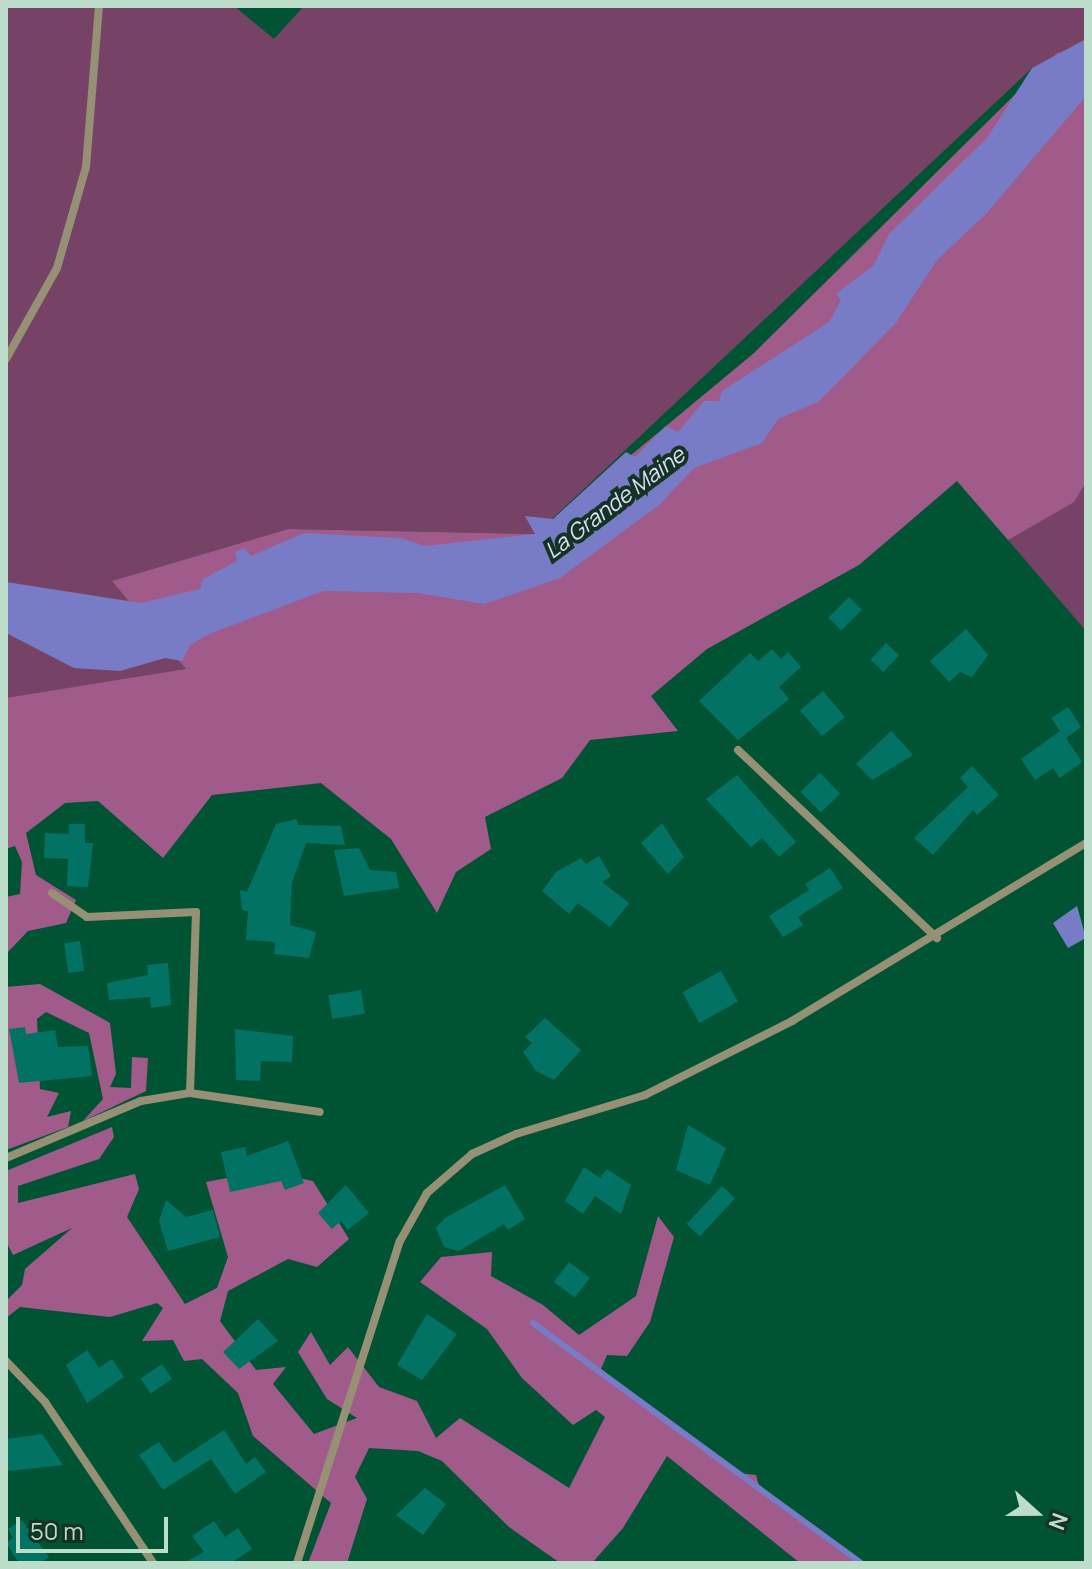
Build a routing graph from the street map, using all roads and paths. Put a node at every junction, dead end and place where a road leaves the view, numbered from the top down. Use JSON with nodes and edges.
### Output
{"nodes":[{"id":1,"x":99,"y":6,"type":"edge"},
{"id":2,"x":6,"y":359,"type":"edge"},
{"id":3,"x":738,"y":750,"type":"dead end"},
{"id":4,"x":1086,"y":843,"type":"edge"},
{"id":5,"x":52,"y":893,"type":"dead end"},
{"id":6,"x":937,"y":938,"type":"junction"},
{"id":7,"x":190,"y":1093,"type":"junction"},
{"id":8,"x":320,"y":1112,"type":"dead end"},
{"id":9,"x":6,"y":1158,"type":"edge"},
{"id":10,"x":6,"y":1361,"type":"edge"},
{"id":11,"x":153,"y":1563,"type":"edge"},
{"id":12,"x":297,"y":1563,"type":"edge"}],
"edges":[{"from":1,"to":2,"type":"street"},
{"from":3,"to":6,"type":"street"},
{"from":4,"to":6,"type":"street"},
{"from":5,"to":7,"type":"street"},
{"from":6,"to":12,"type":"street"},
{"from":7,"to":8,"type":"street"},
{"from":7,"to":9,"type":"street"},
{"from":10,"to":11,"type":"street"}]}
